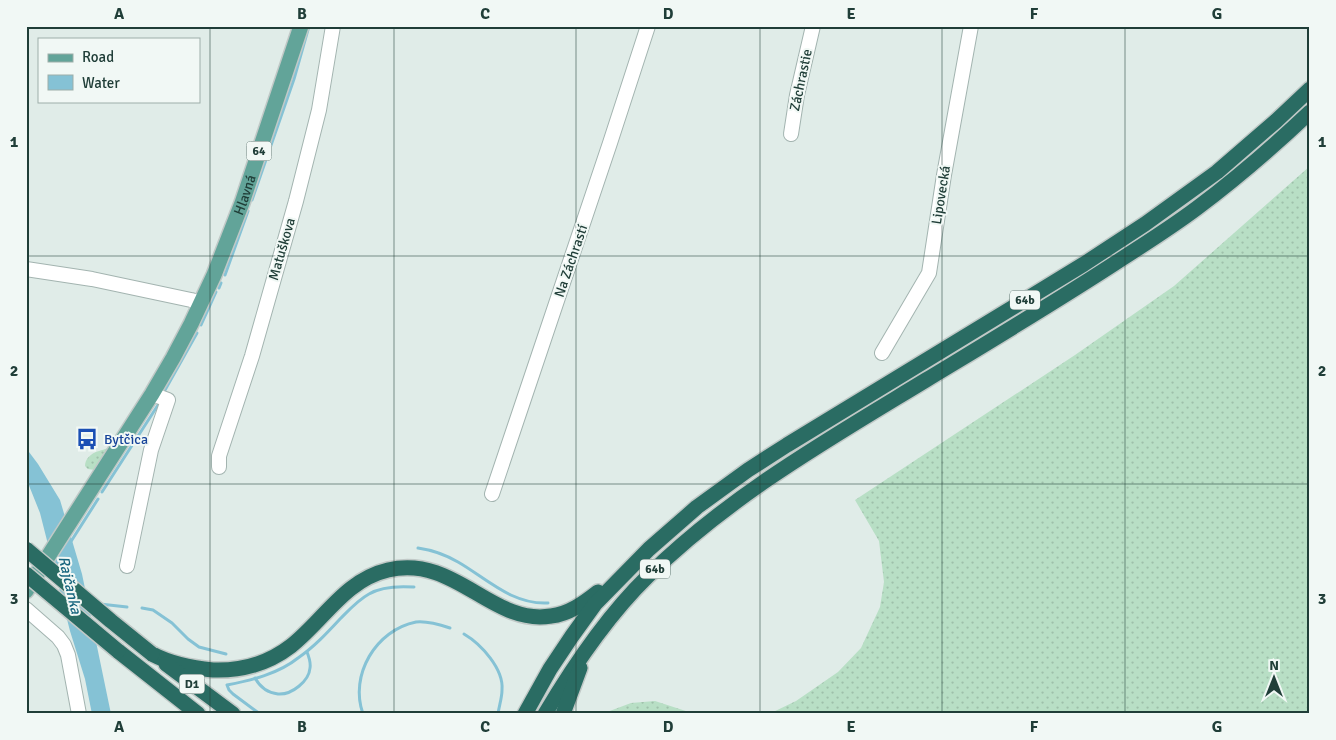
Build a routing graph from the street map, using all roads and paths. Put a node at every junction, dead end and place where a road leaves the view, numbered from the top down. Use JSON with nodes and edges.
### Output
{"nodes":[{"id":1,"x":301,"y":26,"type":"edge"},
{"id":2,"x":333,"y":26,"type":"edge"},
{"id":3,"x":648,"y":26,"type":"edge"},
{"id":4,"x":813,"y":26,"type":"edge"},
{"id":5,"x":971,"y":26,"type":"edge"},
{"id":6,"x":1310,"y":89,"type":"edge"},
{"id":7,"x":1310,"y":112,"type":"edge"},
{"id":8,"x":791,"y":134,"type":"dead end"},
{"id":9,"x":26,"y":269,"type":"edge"},
{"id":10,"x":201,"y":303,"type":"junction"},
{"id":11,"x":882,"y":353,"type":"dead end"},
{"id":12,"x":152,"y":394,"type":"junction"},
{"id":13,"x":219,"y":467,"type":"dead end"},
{"id":14,"x":492,"y":494,"type":"dead end"},
{"id":15,"x":26,"y":549,"type":"edge"},
{"id":16,"x":127,"y":566,"type":"dead end"},
{"id":17,"x":26,"y":574,"type":"edge"},
{"id":18,"x":622,"y":576,"type":"junction"},
{"id":19,"x":26,"y":591,"type":"edge"},
{"id":20,"x":26,"y":609,"type":"edge"},
{"id":21,"x":587,"y":650,"type":"junction"},
{"id":22,"x":152,"y":654,"type":"junction"},
{"id":23,"x":79,"y":714,"type":"edge"},
{"id":24,"x":198,"y":714,"type":"edge"},
{"id":25,"x":233,"y":714,"type":"edge"},
{"id":26,"x":525,"y":714,"type":"edge"},
{"id":27,"x":545,"y":714,"type":"edge"},
{"id":28,"x":563,"y":714,"type":"edge"}],
"edges":[{"from":1,"to":10,"type":"main road","name":"Hlavná","number":"64"},
{"from":2,"to":13,"type":"street","name":"Matuškova"},
{"from":3,"to":14,"type":"street","name":"Na Záchrastí"},
{"from":4,"to":8,"type":"street","name":"Záchrastie"},
{"from":5,"to":11,"type":"street","name":"Lipovecká"},
{"from":6,"to":18,"type":"highway","number":"64b"},
{"from":7,"to":21,"type":"highway","number":"64b"},
{"from":9,"to":10,"type":"street"},
{"from":10,"to":12,"type":"main road","name":"Hlavná","number":"64"},
{"from":12,"to":16,"type":"street"},
{"from":12,"to":19,"type":"main road","name":"Hlavná","number":"64"},
{"from":15,"to":22,"type":"highway","number":"D1","bridge":true},
{"from":17,"to":24,"type":"highway","number":"D1","bridge":true},
{"from":18,"to":22,"type":"highway"},
{"from":18,"to":26,"type":"highway","number":"64b"},
{"from":20,"to":23,"type":"street"},
{"from":21,"to":27,"type":"highway","number":"64b"},
{"from":21,"to":28,"type":"highway"},
{"from":22,"to":25,"type":"highway","number":"D1"}]}
